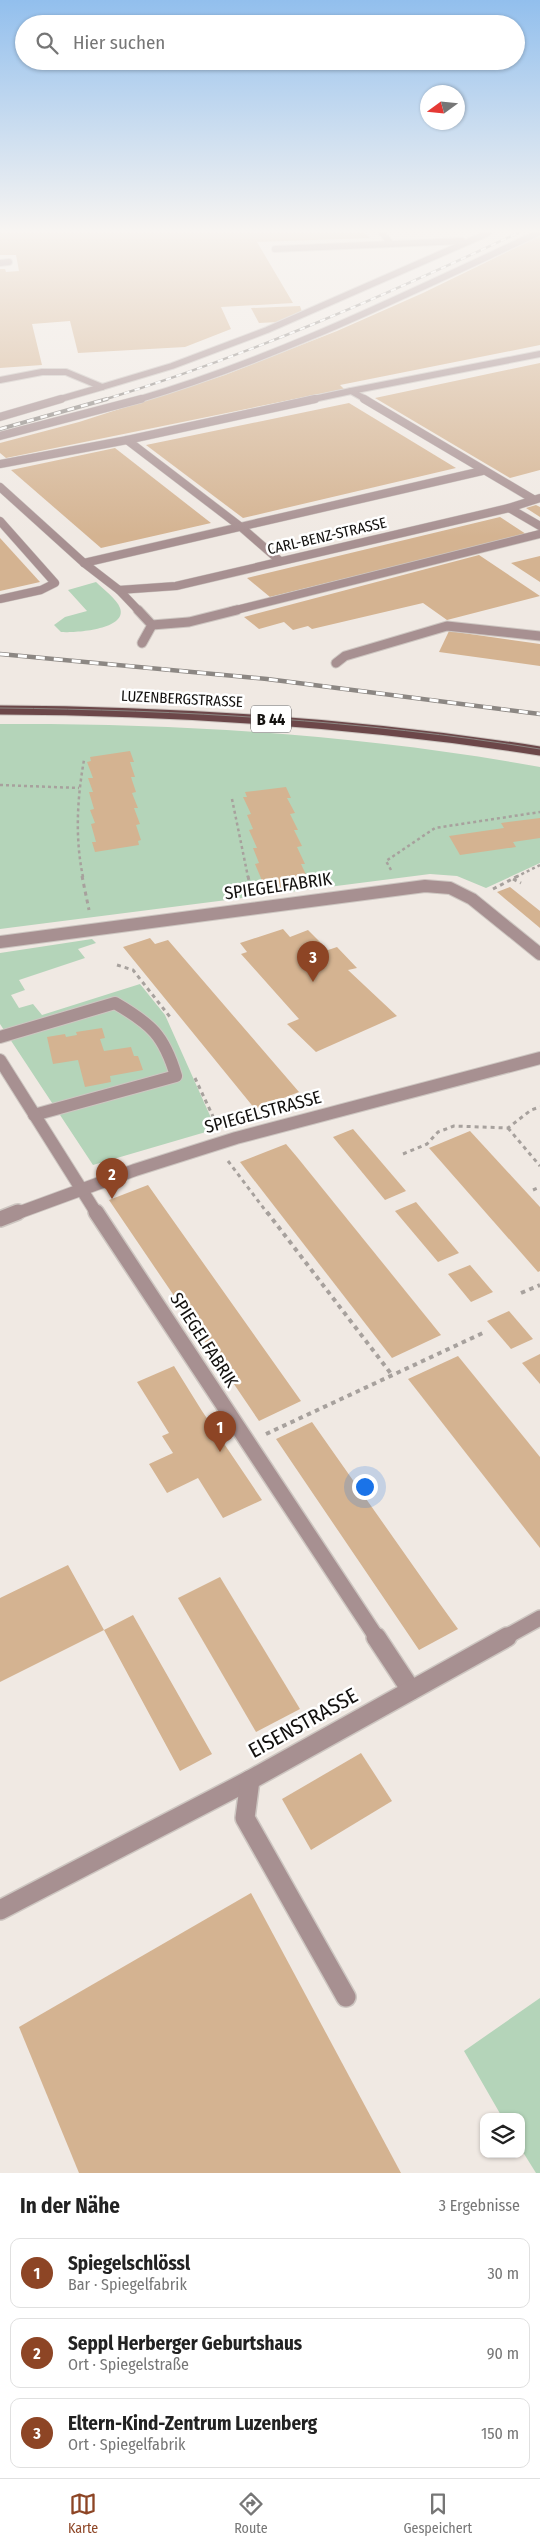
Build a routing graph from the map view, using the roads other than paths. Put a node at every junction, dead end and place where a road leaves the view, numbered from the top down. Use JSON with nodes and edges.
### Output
{"nodes":[{"id":1,"x":255,"y":334,"type":"edge"},
{"id":2,"x":314,"y":334,"type":"edge"},
{"id":3,"x":540,"y":354,"type":"edge"},
{"id":4,"x":2,"y":379,"type":"edge"},
{"id":5,"x":102,"y":387,"type":"junction"},
{"id":6,"x":351,"y":391,"type":"junction"},
{"id":7,"x":0,"y":417,"type":"edge"},
{"id":8,"x":0,"y":436,"type":"edge"},
{"id":9,"x":127,"y":440,"type":"junction"},
{"id":10,"x":0,"y":464,"type":"edge"},
{"id":11,"x":482,"y":471,"type":"junction"},
{"id":12,"x":0,"y":487,"type":"edge"},
{"id":13,"x":536,"y":498,"type":"edge"},
{"id":14,"x":509,"y":508,"type":"junction"},
{"id":15,"x":0,"y":521,"type":"edge"},
{"id":16,"x":540,"y":526,"type":"edge"},
{"id":17,"x":241,"y":527,"type":"junction"},
{"id":18,"x":540,"y":534,"type":"edge"},
{"id":19,"x":280,"y":561,"type":"junction"},
{"id":20,"x":84,"y":563,"type":"junction"},
{"id":21,"x":119,"y":590,"type":"junction"},
{"id":22,"x":0,"y":599,"type":"edge"},
{"id":23,"x":152,"y":625,"type":"junction"},
{"id":24,"x":540,"y":636,"type":"edge"},
{"id":25,"x":142,"y":644,"type":"dead end"},
{"id":26,"x":336,"y":663,"type":"dead end"},
{"id":27,"x":0,"y":710,"type":"edge"},
{"id":28,"x":540,"y":751,"type":"edge"},
{"id":29,"x":0,"y":942,"type":"edge"},
{"id":30,"x":540,"y":954,"type":"edge"},
{"id":31,"x":0,"y":1037,"type":"edge"},
{"id":32,"x":540,"y":1058,"type":"edge"},
{"id":33,"x":0,"y":1060,"type":"edge"},
{"id":34,"x":34,"y":1115,"type":"junction"},
{"id":35,"x":81,"y":1190,"type":"junction"},
{"id":36,"x":0,"y":1218,"type":"edge"},
{"id":37,"x":540,"y":1618,"type":"edge"},
{"id":38,"x":411,"y":1690,"type":"junction"},
{"id":39,"x":250,"y":1780,"type":"junction"},
{"id":40,"x":0,"y":1910,"type":"edge"},
{"id":41,"x":346,"y":1997,"type":"dead end"}],
"edges":[{"from":1,"to":5,"type":"street"},
{"from":2,"to":8,"type":"street"},
{"from":3,"to":6,"type":"street"},
{"from":4,"to":5,"type":"street"},
{"from":5,"to":7,"type":"street"},
{"from":6,"to":9,"type":"street"},
{"from":6,"to":11,"type":"street"},
{"from":9,"to":10,"type":"street"},
{"from":9,"to":17,"type":"street"},
{"from":11,"to":13,"type":"street"},
{"from":11,"to":17,"type":"street"},
{"from":12,"to":20,"type":"street"},
{"from":13,"to":14,"type":"street","name":"CARL-BENZ-STRASSE"},
{"from":14,"to":16,"type":"street"},
{"from":14,"to":19,"type":"street","name":"CARL-BENZ-STRASSE"},
{"from":15,"to":22,"type":"street"},
{"from":17,"to":19,"type":"street"},
{"from":17,"to":20,"type":"street"},
{"from":18,"to":23,"type":"street"},
{"from":19,"to":21,"type":"street","name":"CARL-BENZ-STRASSE"},
{"from":20,"to":21,"type":"street"},
{"from":21,"to":23,"type":"street"},
{"from":23,"to":25,"type":"street"},
{"from":24,"to":26,"type":"street"},
{"from":27,"to":28,"type":"main road","name":"LUZENBERGSTRASSE","number":"B 44"},
{"from":29,"to":30,"type":"street","name":"SPIEGELFABRIK"},
{"from":31,"to":34,"type":"street"},
{"from":32,"to":35,"type":"street","name":"SPIEGELSTRASSE"},
{"from":33,"to":34,"type":"street","name":"SPIEGELFABRIK"},
{"from":34,"to":35,"type":"street","name":"SPIEGELFABRIK"},
{"from":35,"to":36,"type":"street","name":"SPIEGELSTRASSE"},
{"from":35,"to":38,"type":"street","name":"SPIEGELFABRIK"},
{"from":37,"to":38,"type":"street","name":"EISENSTRASSE"},
{"from":38,"to":39,"type":"street","name":"EISENSTRASSE"},
{"from":39,"to":40,"type":"street"},
{"from":39,"to":41,"type":"street","name":"EISENSTRASSE"}]}
